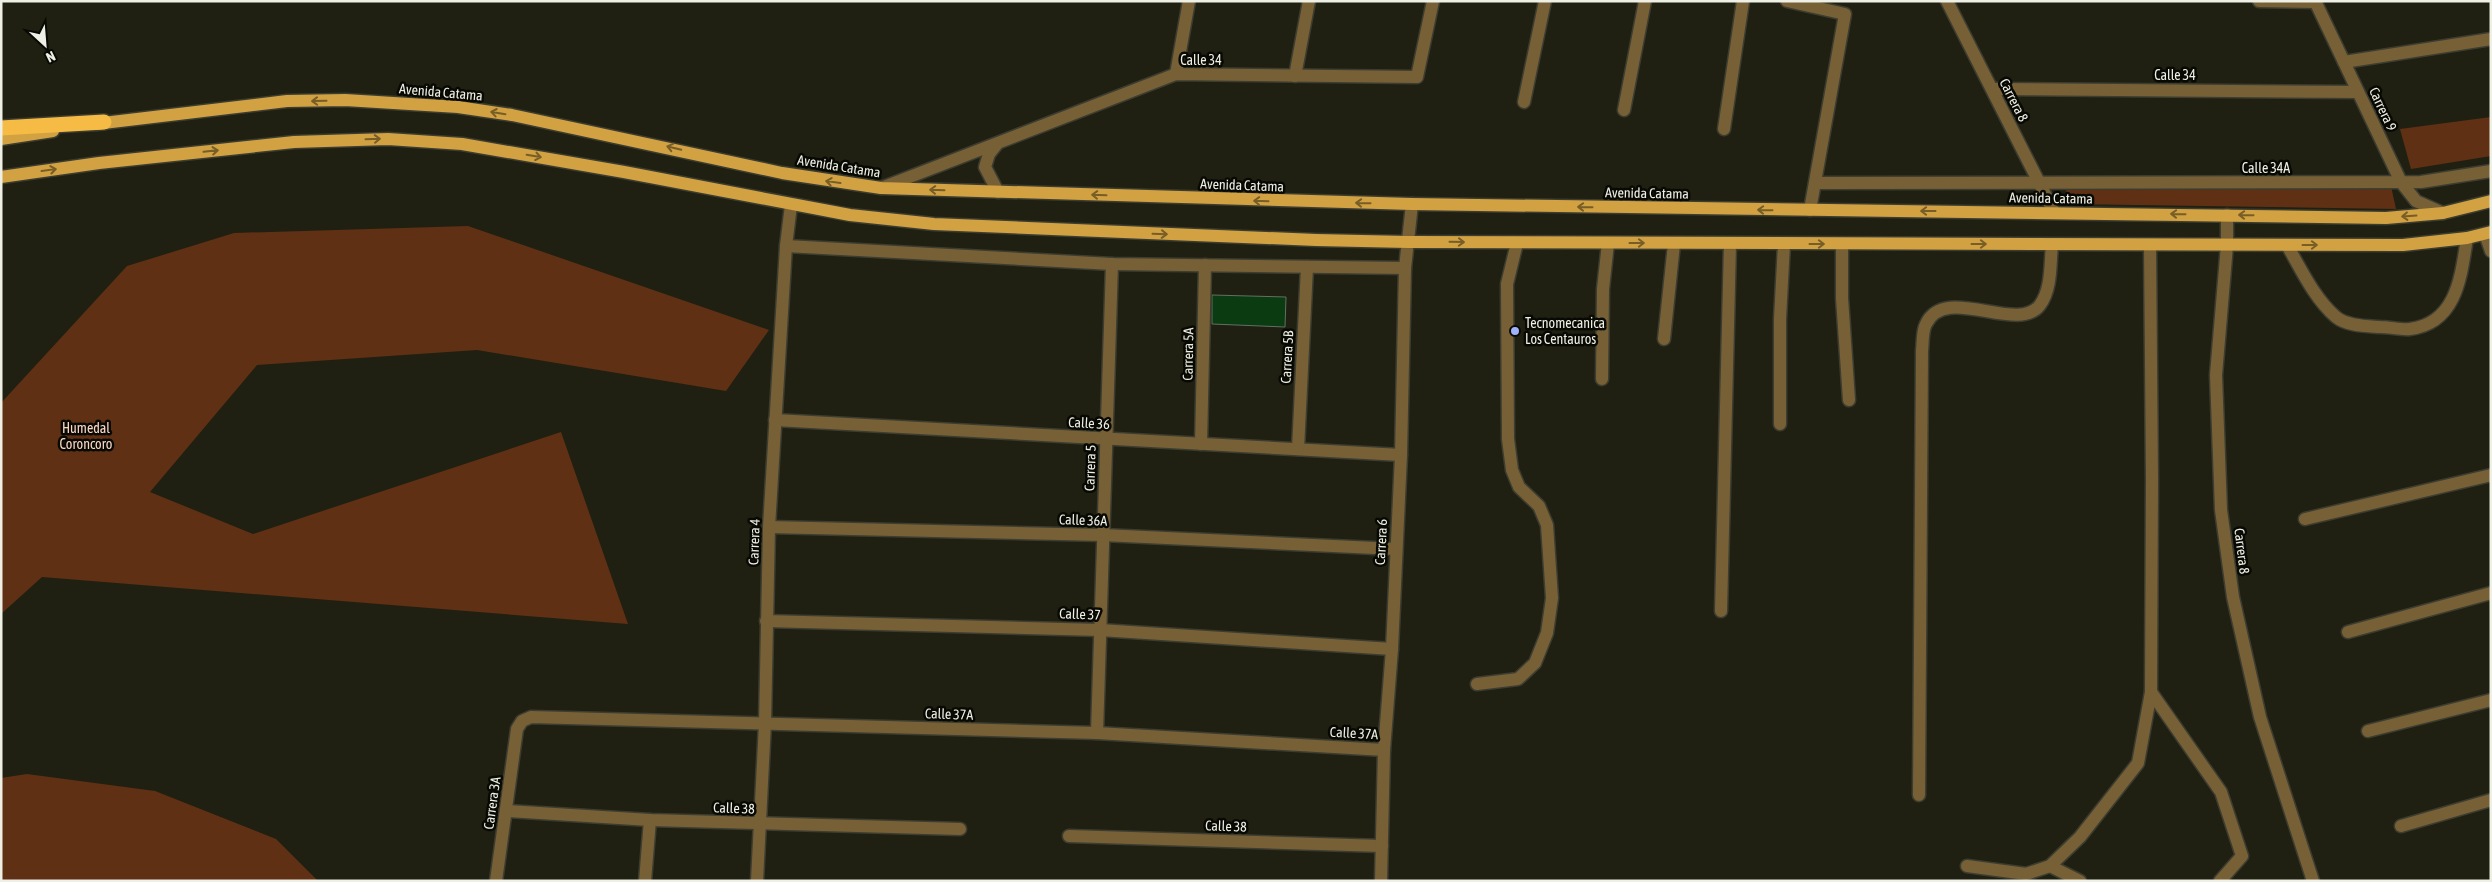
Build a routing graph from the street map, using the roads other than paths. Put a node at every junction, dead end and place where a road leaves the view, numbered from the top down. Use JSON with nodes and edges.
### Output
{"nodes":[{"id":1,"x":1189,"y":1,"type":"edge"},
{"id":2,"x":1309,"y":1,"type":"edge"},
{"id":3,"x":1433,"y":1,"type":"edge"},
{"id":4,"x":1545,"y":1,"type":"edge"},
{"id":5,"x":1645,"y":1,"type":"edge"},
{"id":6,"x":1743,"y":1,"type":"edge"},
{"id":7,"x":1788,"y":1,"type":"edge"},
{"id":8,"x":1947,"y":1,"type":"edge"},
{"id":9,"x":2259,"y":1,"type":"edge"},
{"id":10,"x":2315,"y":2,"type":"edge"},
{"id":11,"x":2491,"y":39,"type":"edge"},
{"id":12,"x":2344,"y":62,"type":"junction"},
{"id":13,"x":1176,"y":74,"type":"junction"},
{"id":14,"x":1295,"y":76,"type":"junction"},
{"id":15,"x":1992,"y":89,"type":"junction"},
{"id":16,"x":2358,"y":92,"type":"junction"},
{"id":17,"x":1524,"y":102,"type":"dead end"},
{"id":18,"x":1624,"y":110,"type":"dead end"},
{"id":19,"x":104,"y":122,"type":"junction"},
{"id":20,"x":1,"y":128,"type":"edge"},
{"id":21,"x":1724,"y":129,"type":"dead end"},
{"id":22,"x":1,"y":139,"type":"edge"},
{"id":23,"x":998,"y":144,"type":"junction"},
{"id":24,"x":2491,"y":171,"type":"edge"},
{"id":25,"x":1,"y":177,"type":"edge"},
{"id":26,"x":2401,"y":182,"type":"junction"},
{"id":27,"x":1815,"y":183,"type":"junction"},
{"id":28,"x":2041,"y":184,"type":"junction"},
{"id":29,"x":882,"y":188,"type":"junction"},
{"id":30,"x":998,"y":192,"type":"junction"},
{"id":31,"x":2491,"y":201,"type":"edge"},
{"id":32,"x":1412,"y":204,"type":"junction"},
{"id":33,"x":791,"y":205,"type":"junction"},
{"id":34,"x":1810,"y":210,"type":"junction"},
{"id":35,"x":2054,"y":212,"type":"junction"},
{"id":36,"x":2443,"y":213,"type":"junction"},
{"id":37,"x":2227,"y":215,"type":"junction"},
{"id":38,"x":2488,"y":233,"type":"edge"},
{"id":39,"x":2467,"y":238,"type":"junction"},
{"id":40,"x":1408,"y":242,"type":"junction"},
{"id":41,"x":1517,"y":243,"type":"junction"},
{"id":42,"x":1608,"y":243,"type":"junction"},
{"id":43,"x":1674,"y":244,"type":"junction"},
{"id":44,"x":1730,"y":244,"type":"junction"},
{"id":45,"x":1784,"y":244,"type":"junction"},
{"id":46,"x":1842,"y":244,"type":"junction"},
{"id":47,"x":2052,"y":244,"type":"junction"},
{"id":48,"x":2150,"y":245,"type":"junction"},
{"id":49,"x":2227,"y":245,"type":"junction"},
{"id":50,"x":2287,"y":245,"type":"junction"},
{"id":51,"x":786,"y":246,"type":"junction"},
{"id":52,"x":2491,"y":251,"type":"edge"},
{"id":53,"x":1112,"y":264,"type":"junction"},
{"id":54,"x":1205,"y":265,"type":"junction"},
{"id":55,"x":1307,"y":267,"type":"junction"},
{"id":56,"x":1405,"y":268,"type":"junction"},
{"id":57,"x":1664,"y":339,"type":"dead end"},
{"id":58,"x":1602,"y":379,"type":"dead end"},
{"id":59,"x":1849,"y":400,"type":"dead end"},
{"id":60,"x":775,"y":420,"type":"junction"},
{"id":61,"x":1780,"y":424,"type":"dead end"},
{"id":62,"x":1106,"y":438,"type":"junction"},
{"id":63,"x":1201,"y":444,"type":"junction"},
{"id":64,"x":1298,"y":449,"type":"junction"},
{"id":65,"x":1401,"y":455,"type":"junction"},
{"id":66,"x":2491,"y":475,"type":"edge"},
{"id":67,"x":2305,"y":519,"type":"dead end"},
{"id":68,"x":770,"y":526,"type":"junction"},
{"id":69,"x":1103,"y":535,"type":"junction"},
{"id":70,"x":1396,"y":549,"type":"junction"},
{"id":71,"x":2491,"y":593,"type":"edge"},
{"id":72,"x":1722,"y":610,"type":"dead end"},
{"id":73,"x":766,"y":620,"type":"junction"},
{"id":74,"x":1100,"y":630,"type":"junction"},
{"id":75,"x":2348,"y":632,"type":"dead end"},
{"id":76,"x":1392,"y":649,"type":"junction"},
{"id":77,"x":1477,"y":684,"type":"dead end"},
{"id":78,"x":2151,"y":692,"type":"junction"},
{"id":79,"x":2491,"y":700,"type":"edge"},
{"id":80,"x":765,"y":723,"type":"junction"},
{"id":81,"x":517,"y":729,"type":"joint"},
{"id":82,"x":2368,"y":731,"type":"dead end"},
{"id":83,"x":1097,"y":733,"type":"junction"},
{"id":84,"x":1384,"y":750,"type":"junction"},
{"id":85,"x":1919,"y":795,"type":"dead end"},
{"id":86,"x":2491,"y":800,"type":"edge"},
{"id":87,"x":507,"y":811,"type":"junction"},
{"id":88,"x":650,"y":820,"type":"junction"},
{"id":89,"x":759,"y":823,"type":"junction"},
{"id":90,"x":2401,"y":826,"type":"dead end"},
{"id":91,"x":960,"y":829,"type":"dead end"},
{"id":92,"x":1069,"y":836,"type":"dead end"},
{"id":93,"x":1382,"y":846,"type":"junction"},
{"id":94,"x":1967,"y":866,"type":"dead end"},
{"id":95,"x":2050,"y":866,"type":"junction"},
{"id":96,"x":496,"y":881,"type":"edge"},
{"id":97,"x":645,"y":881,"type":"edge"},
{"id":98,"x":757,"y":881,"type":"edge"},
{"id":99,"x":1381,"y":881,"type":"edge"},
{"id":100,"x":2080,"y":881,"type":"edge"},
{"id":101,"x":2220,"y":881,"type":"edge"},
{"id":102,"x":2313,"y":881,"type":"edge"}],
"edges":[{"from":1,"to":13,"type":"street"},
{"from":2,"to":14,"type":"street"},
{"from":3,"to":14,"type":"street","name":"Calle 34"},
{"from":4,"to":17,"type":"street"},
{"from":5,"to":18,"type":"street"},
{"from":6,"to":21,"type":"street"},
{"from":7,"to":27,"type":"street"},
{"from":8,"to":15,"type":"street","name":"Carrera 8"},
{"from":9,"to":10,"type":"street"},
{"from":10,"to":12,"type":"street","name":"Carrera 9"},
{"from":11,"to":12,"type":"street"},
{"from":12,"to":16,"type":"street","name":"Carrera 9"},
{"from":13,"to":14,"type":"street","name":"Calle 34"},
{"from":13,"to":23,"type":"street","name":"Calle 34"},
{"from":15,"to":16,"type":"street","name":"Calle 34"},
{"from":15,"to":28,"type":"street","name":"Carrera 8"},
{"from":16,"to":26,"type":"street","name":"Carrera 9"},
{"from":19,"to":20,"type":"highway"},
{"from":19,"to":22,"type":"main road","name":"Avenida Catama"},
{"from":29,"to":19,"type":"main road","name":"Avenida Catama","one_way":true},
{"from":23,"to":29,"type":"street","name":"Calle 34"},
{"from":23,"to":30,"type":"street"},
{"from":24,"to":26,"type":"street","name":"Calle 34A"},
{"from":25,"to":33,"type":"main road","one_way":true},
{"from":26,"to":28,"type":"street","name":"Calle 34A"},
{"from":26,"to":36,"type":"street","name":"Carrera 9"},
{"from":27,"to":28,"type":"street","name":"Calle 34A"},
{"from":27,"to":34,"type":"street"},
{"from":28,"to":35,"type":"street","name":"Carrera 8"},
{"from":30,"to":29,"type":"main road","name":"Avenida Catama","one_way":true},
{"from":32,"to":30,"type":"main road","name":"Avenida Catama","one_way":true},
{"from":31,"to":36,"type":"main road","name":"Avenida Catama"},
{"from":34,"to":32,"type":"main road","name":"Avenida Catama","one_way":true},
{"from":32,"to":40,"type":"street","name":"Carrera 6"},
{"from":33,"to":40,"type":"main road","one_way":true},
{"from":33,"to":51,"type":"street","name":"Carrera 4"},
{"from":35,"to":34,"type":"main road","name":"Avenida Catama","one_way":true},
{"from":37,"to":35,"type":"main road","name":"Avenida Catama","one_way":true},
{"from":36,"to":37,"type":"main road","name":"Avenida Catama","one_way":true},
{"from":37,"to":49,"type":"street","name":"Carrera 8"},
{"from":38,"to":39,"type":"main road"},
{"from":38,"to":52,"type":"street"},
{"from":50,"to":39,"type":"main road","one_way":true},
{"from":39,"to":50,"type":"street"},
{"from":40,"to":41,"type":"main road","one_way":true},
{"from":40,"to":56,"type":"street","name":"Carrera 6"},
{"from":41,"to":42,"type":"main road"},
{"from":41,"to":77,"type":"street"},
{"from":42,"to":43,"type":"main road","one_way":true},
{"from":42,"to":58,"type":"street"},
{"from":43,"to":44,"type":"main road"},
{"from":43,"to":57,"type":"street"},
{"from":44,"to":45,"type":"main road"},
{"from":44,"to":72,"type":"street"},
{"from":45,"to":46,"type":"main road","one_way":true},
{"from":45,"to":61,"type":"street"},
{"from":46,"to":47,"type":"main road","one_way":true},
{"from":46,"to":59,"type":"street"},
{"from":47,"to":48,"type":"main road"},
{"from":47,"to":85,"type":"street"},
{"from":48,"to":49,"type":"main road"},
{"from":48,"to":78,"type":"street"},
{"from":49,"to":50,"type":"main road"},
{"from":49,"to":102,"type":"street","name":"Carrera 8"},
{"from":51,"to":53,"type":"street"},
{"from":51,"to":60,"type":"street","name":"Carrera 4"},
{"from":53,"to":54,"type":"street"},
{"from":53,"to":62,"type":"street","name":"Carrera 5"},
{"from":54,"to":55,"type":"street"},
{"from":54,"to":63,"type":"street","name":"Carrera 5A"},
{"from":55,"to":56,"type":"street"},
{"from":55,"to":64,"type":"street","name":"Carrera 5B"},
{"from":56,"to":65,"type":"street","name":"Carrera 6"},
{"from":60,"to":62,"type":"street","name":"Calle 36"},
{"from":60,"to":68,"type":"street","name":"Carrera 4"},
{"from":62,"to":63,"type":"street","name":"Calle 36"},
{"from":62,"to":69,"type":"street","name":"Carrera 5"},
{"from":63,"to":64,"type":"street","name":"Calle 36"},
{"from":64,"to":65,"type":"street","name":"Calle 36"},
{"from":65,"to":70,"type":"street","name":"Carrera 6"},
{"from":66,"to":67,"type":"street"},
{"from":68,"to":69,"type":"street","name":"Calle 36A"},
{"from":68,"to":73,"type":"street","name":"Carrera 4"},
{"from":69,"to":70,"type":"street","name":"Calle 36A"},
{"from":69,"to":74,"type":"street","name":"Carrera 5"},
{"from":70,"to":76,"type":"street","name":"Carrera 6"},
{"from":71,"to":75,"type":"street"},
{"from":73,"to":74,"type":"street","name":"Calle 37"},
{"from":73,"to":80,"type":"street","name":"Carrera 4"},
{"from":74,"to":76,"type":"street","name":"Calle 37"},
{"from":74,"to":83,"type":"street","name":"Carrera 5"},
{"from":76,"to":84,"type":"street","name":"Carrera 6"},
{"from":78,"to":95,"type":"street"},
{"from":78,"to":101,"type":"street"},
{"from":79,"to":82,"type":"street"},
{"from":80,"to":81,"type":"street","name":"Calle 37A"},
{"from":80,"to":83,"type":"street","name":"Calle 37A"},
{"from":80,"to":89,"type":"street","name":"Carrera 4"},
{"from":81,"to":87,"type":"street","name":"Carrera 3A"},
{"from":83,"to":84,"type":"street","name":"Calle 37A"},
{"from":84,"to":93,"type":"street","name":"Carrera 6"},
{"from":86,"to":90,"type":"street"},
{"from":87,"to":88,"type":"street","name":"Calle 38"},
{"from":87,"to":96,"type":"street","name":"Carrera 3A"},
{"from":88,"to":89,"type":"street","name":"Calle 38"},
{"from":88,"to":97,"type":"street"},
{"from":89,"to":91,"type":"street","name":"Calle 38"},
{"from":89,"to":98,"type":"street","name":"Carrera 4"},
{"from":92,"to":93,"type":"street","name":"Calle 38"},
{"from":93,"to":99,"type":"street","name":"Carrera 6"},
{"from":94,"to":95,"type":"street"},
{"from":95,"to":100,"type":"street"}]}
